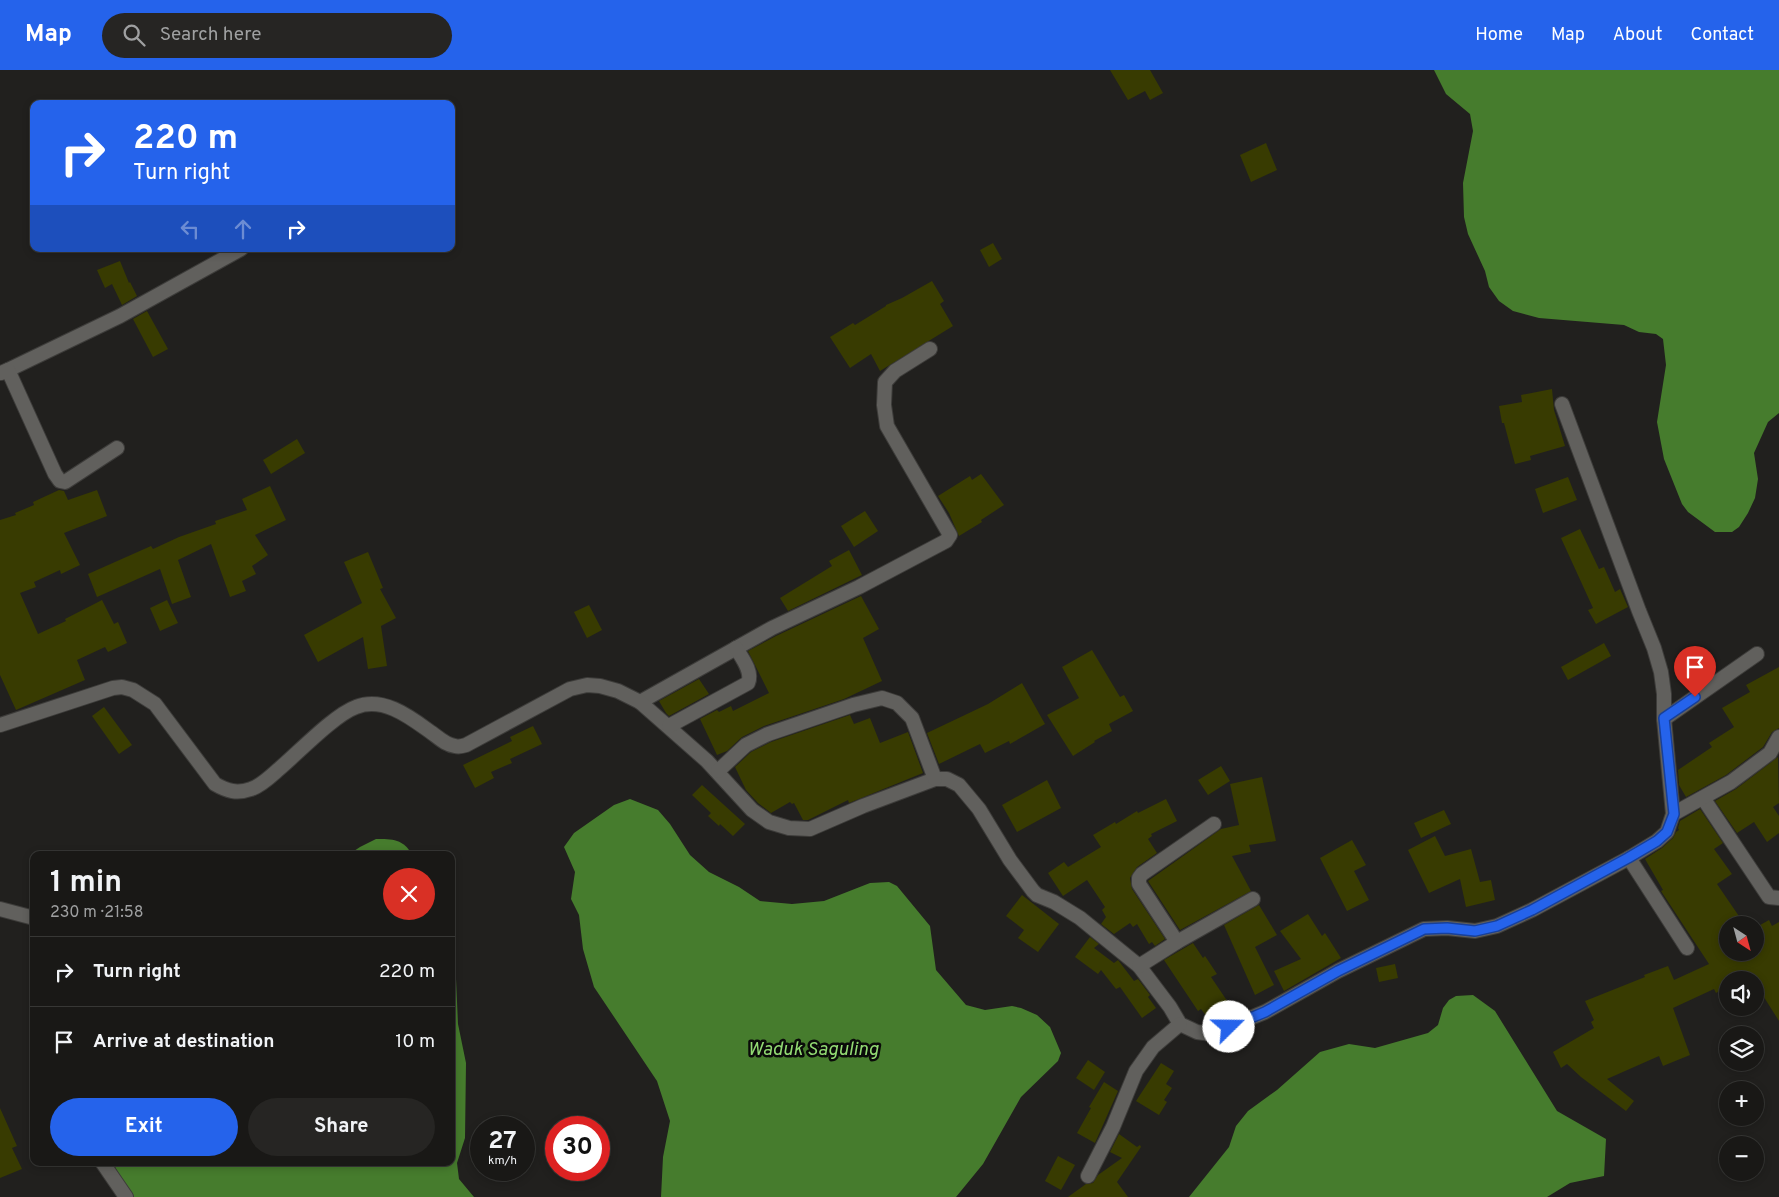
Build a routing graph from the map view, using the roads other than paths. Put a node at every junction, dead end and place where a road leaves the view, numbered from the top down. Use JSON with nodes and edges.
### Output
{"nodes":[{"id":1,"x":236,"y":252,"type":"edge"},
{"id":2,"x":930,"y":349,"type":"dead end"},
{"id":3,"x":4,"y":371,"type":"edge"},
{"id":4,"x":1562,"y":404,"type":"dead end"},
{"id":5,"x":117,"y":448,"type":"dead end"},
{"id":6,"x":736,"y":648,"type":"junction"},
{"id":7,"x":1757,"y":654,"type":"dead end"},
{"id":8,"x":640,"y":702,"type":"junction"},
{"id":9,"x":1664,"y":718,"type":"junction"},
{"id":10,"x":0,"y":725,"type":"edge"},
{"id":11,"x":669,"y":726,"type":"junction"},
{"id":12,"x":1777,"y":745,"type":"edge"},
{"id":13,"x":718,"y":772,"type":"junction"},
{"id":14,"x":935,"y":778,"type":"junction"},
{"id":15,"x":1703,"y":798,"type":"junction"},
{"id":16,"x":1674,"y":814,"type":"junction"},
{"id":17,"x":1214,"y":824,"type":"dead end"},
{"id":18,"x":1628,"y":858,"type":"junction"},
{"id":19,"x":1779,"y":898,"type":"edge"},
{"id":20,"x":1253,"y":899,"type":"dead end"},
{"id":21,"x":0,"y":909,"type":"edge"},
{"id":22,"x":30,"y":917,"type":"edge"},
{"id":23,"x":1177,"y":942,"type":"junction"},
{"id":24,"x":1686,"y":948,"type":"dead end"},
{"id":25,"x":1139,"y":966,"type":"junction"},
{"id":26,"x":1180,"y":1024,"type":"junction"},
{"id":27,"x":105,"y":1166,"type":"edge"},
{"id":28,"x":1088,"y":1176,"type":"dead end"},
{"id":29,"x":126,"y":1197,"type":"edge"}],
"edges":[{"from":1,"to":3,"type":"street"},
{"from":2,"to":6,"type":"street"},
{"from":3,"to":5,"type":"street"},
{"from":4,"to":9,"type":"street"},
{"from":6,"to":8,"type":"street"},
{"from":6,"to":11,"type":"street"},
{"from":7,"to":9,"type":"street"},
{"from":8,"to":10,"type":"street"},
{"from":8,"to":11,"type":"street"},
{"from":9,"to":16,"type":"street"},
{"from":11,"to":13,"type":"street"},
{"from":12,"to":15,"type":"street"},
{"from":13,"to":14,"type":"street"},
{"from":13,"to":14,"type":"street"},
{"from":14,"to":25,"type":"street"},
{"from":15,"to":16,"type":"street"},
{"from":15,"to":19,"type":"street"},
{"from":16,"to":18,"type":"street"},
{"from":17,"to":23,"type":"street"},
{"from":18,"to":24,"type":"street"},
{"from":18,"to":26,"type":"street"},
{"from":20,"to":23,"type":"street"},
{"from":21,"to":22,"type":"street"},
{"from":23,"to":25,"type":"street"},
{"from":25,"to":26,"type":"street"},
{"from":26,"to":28,"type":"street"},
{"from":27,"to":29,"type":"street"}]}
